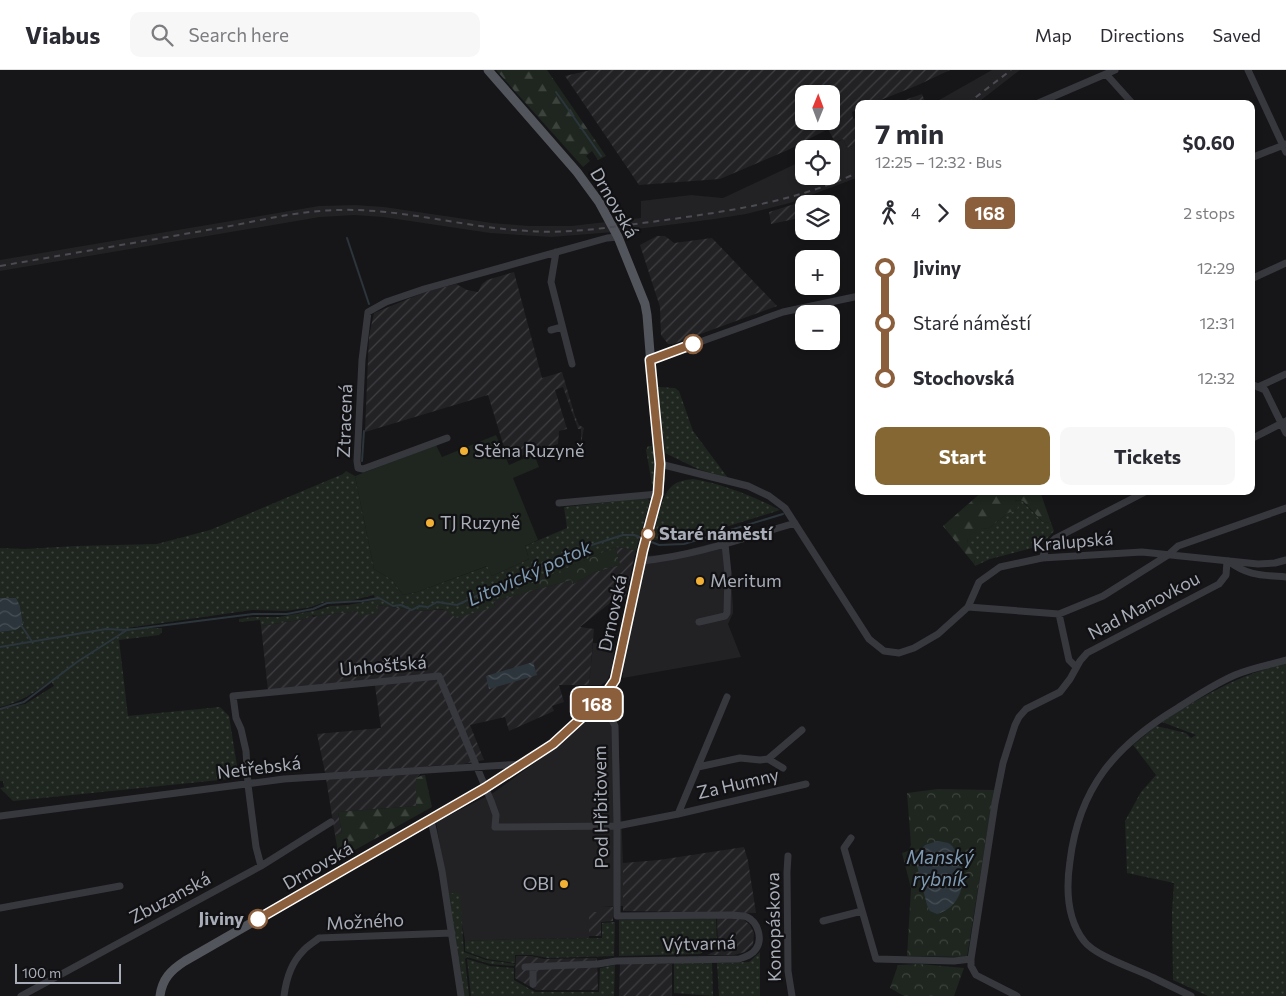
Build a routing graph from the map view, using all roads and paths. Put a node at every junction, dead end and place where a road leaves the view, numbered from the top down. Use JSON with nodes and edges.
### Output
{"nodes":[{"id":1,"x":488,"y":70,"type":"edge"},
{"id":2,"x":1116,"y":70,"type":"edge"},
{"id":3,"x":1248,"y":70,"type":"edge"},
{"id":4,"x":1106,"y":74,"type":"junction"},
{"id":5,"x":1045,"y":100,"type":"edge"},
{"id":6,"x":1129,"y":100,"type":"edge"},
{"id":7,"x":1285,"y":147,"type":"edge"},
{"id":8,"x":1255,"y":157,"type":"edge"},
{"id":9,"x":618,"y":237,"type":"junction"},
{"id":10,"x":556,"y":252,"type":"junction"},
{"id":11,"x":1286,"y":263,"type":"edge"},
{"id":12,"x":1255,"y":277,"type":"edge"},
{"id":13,"x":855,"y":297,"type":"edge"},
{"id":14,"x":562,"y":327,"type":"junction"},
{"id":15,"x":551,"y":330,"type":"dead end"},
{"id":16,"x":650,"y":360,"type":"junction"},
{"id":17,"x":572,"y":364,"type":"dead end"},
{"id":18,"x":1286,"y":374,"type":"edge"},
{"id":19,"x":1255,"y":386,"type":"edge"},
{"id":20,"x":1284,"y":422,"type":"edge"},
{"id":21,"x":1286,"y":433,"type":"edge"},
{"id":22,"x":1255,"y":437,"type":"edge"},
{"id":23,"x":447,"y":438,"type":"dead end"},
{"id":24,"x":660,"y":464,"type":"junction"},
{"id":25,"x":658,"y":494,"type":"junction"},
{"id":26,"x":1139,"y":495,"type":"edge"},
{"id":27,"x":559,"y":503,"type":"dead end"},
{"id":28,"x":1286,"y":508,"type":"edge"},
{"id":29,"x":795,"y":523,"type":"junction"},
{"id":30,"x":725,"y":544,"type":"junction"},
{"id":31,"x":1168,"y":555,"type":"junction"},
{"id":32,"x":1042,"y":558,"type":"junction"},
{"id":33,"x":1286,"y":560,"type":"edge"},
{"id":34,"x":641,"y":561,"type":"junction"},
{"id":35,"x":1227,"y":561,"type":"junction"},
{"id":36,"x":1286,"y":577,"type":"edge"},
{"id":37,"x":968,"y":606,"type":"junction"},
{"id":38,"x":1059,"y":614,"type":"junction"},
{"id":39,"x":699,"y":622,"type":"dead end"},
{"id":40,"x":1286,"y":660,"type":"edge"},
{"id":41,"x":1076,"y":667,"type":"junction"},
{"id":42,"x":727,"y":697,"type":"dead end"},
{"id":43,"x":602,"y":699,"type":"junction"},
{"id":44,"x":802,"y":730,"type":"dead end"},
{"id":45,"x":768,"y":759,"type":"junction"},
{"id":46,"x":524,"y":764,"type":"junction"},
{"id":47,"x":476,"y":766,"type":"junction"},
{"id":48,"x":698,"y":767,"type":"junction"},
{"id":49,"x":783,"y":768,"type":"dead end"},
{"id":50,"x":806,"y":784,"type":"dead end"},
{"id":51,"x":248,"y":785,"type":"junction"},
{"id":52,"x":485,"y":788,"type":"junction"},
{"id":53,"x":678,"y":814,"type":"junction"},
{"id":54,"x":0,"y":816,"type":"edge"},
{"id":55,"x":431,"y":820,"type":"junction"},
{"id":56,"x":331,"y":822,"type":"dead end"},
{"id":57,"x":617,"y":826,"type":"junction"},
{"id":58,"x":851,"y":838,"type":"dead end"},
{"id":59,"x":788,"y":856,"type":"dead end"},
{"id":60,"x":261,"y":866,"type":"junction"},
{"id":61,"x":120,"y":886,"type":"dead end"},
{"id":62,"x":0,"y":908,"type":"edge"},
{"id":63,"x":862,"y":911,"type":"junction"},
{"id":64,"x":617,"y":916,"type":"joint"},
{"id":65,"x":823,"y":921,"type":"dead end"},
{"id":66,"x":452,"y":933,"type":"junction"},
{"id":67,"x":971,"y":959,"type":"junction"},
{"id":68,"x":524,"y":967,"type":"dead end"},
{"id":69,"x":533,"y":967,"type":"junction"},
{"id":70,"x":170,"y":973,"type":"junction"},
{"id":71,"x":533,"y":984,"type":"dead end"},
{"id":72,"x":21,"y":996,"type":"edge"},
{"id":73,"x":160,"y":996,"type":"edge"},
{"id":74,"x":165,"y":996,"type":"edge"},
{"id":75,"x":284,"y":996,"type":"edge"},
{"id":76,"x":461,"y":996,"type":"edge"},
{"id":77,"x":792,"y":996,"type":"edge"},
{"id":78,"x":1017,"y":996,"type":"edge"},
{"id":79,"x":1191,"y":996,"type":"edge"}],
"edges":[{"from":1,"to":9,"type":"main road","name":"Drnovská"},
{"from":2,"to":4,"type":"street"},
{"from":3,"to":7,"type":"street"},
{"from":4,"to":5,"type":"street"},
{"from":4,"to":6,"type":"street"},
{"from":7,"to":8,"type":"street"},
{"from":9,"to":10,"type":"street"},
{"from":9,"to":16,"type":"main road","name":"Drnovská"},
{"from":10,"to":14,"type":"street"},
{"from":10,"to":23,"type":"street","name":"Ztracená"},
{"from":11,"to":12,"type":"street"},
{"from":13,"to":16,"type":"street"},
{"from":14,"to":15,"type":"street"},
{"from":14,"to":17,"type":"street"},
{"from":16,"to":24,"type":"main road","name":"Drnovská"},
{"from":18,"to":19,"type":"street"},
{"from":19,"to":20,"type":"street"},
{"from":20,"to":21,"type":"street"},
{"from":20,"to":22,"type":"street"},
{"from":24,"to":25,"type":"main road","name":"Drnovská"},
{"from":24,"to":29,"type":"street"},
{"from":25,"to":27,"type":"street"},
{"from":25,"to":34,"type":"main road","name":"Drnovská"},
{"from":26,"to":32,"type":"street"},
{"from":28,"to":31,"type":"street"},
{"from":29,"to":30,"type":"street"},
{"from":29,"to":37,"type":"street","name":"Kralupská"},
{"from":30,"to":34,"type":"street"},
{"from":30,"to":39,"type":"street"},
{"from":31,"to":32,"type":"street","name":"Kralupská"},
{"from":31,"to":35,"type":"street","name":"Kralupská"},
{"from":31,"to":38,"type":"street"},
{"from":32,"to":37,"type":"street","name":"Kralupská"},
{"from":33,"to":35,"type":"street","name":"Kralupská"},
{"from":34,"to":43,"type":"main road","name":"Drnovská"},
{"from":35,"to":36,"type":"street"},
{"from":35,"to":41,"type":"street","name":"Nad Manovkou"},
{"from":37,"to":38,"type":"street"},
{"from":38,"to":41,"type":"street"},
{"from":40,"to":79,"type":"street"},
{"from":41,"to":67,"type":"street","name":"Nad Manovkou"},
{"from":42,"to":48,"type":"street","name":"Za Humny"},
{"from":43,"to":46,"type":"main road","name":"Drnovská"},
{"from":43,"to":57,"type":"street","name":"Pod Hřbitovem"},
{"from":44,"to":45,"type":"street"},
{"from":45,"to":48,"type":"street"},
{"from":45,"to":49,"type":"street"},
{"from":46,"to":47,"type":"street","name":"Netřebská"},
{"from":46,"to":52,"type":"main road","name":"Drnovská"},
{"from":47,"to":51,"type":"street","name":"Netřebská"},
{"from":47,"to":51,"type":"street","name":"Unhošťská"},
{"from":47,"to":52,"type":"street"},
{"from":48,"to":53,"type":"street","name":"Za Humny"},
{"from":50,"to":53,"type":"street","name":"Za Humny"},
{"from":51,"to":54,"type":"street","name":"Netřebská"},
{"from":51,"to":60,"type":"street"},
{"from":52,"to":55,"type":"main road","name":"Drnovská"},
{"from":52,"to":57,"type":"street","name":"Za Humny"},
{"from":53,"to":57,"type":"street","name":"Za Humny"},
{"from":55,"to":66,"type":"street"},
{"from":55,"to":70,"type":"main road","name":"Drnovská"},
{"from":56,"to":60,"type":"street","name":"Zbuzanská"},
{"from":57,"to":64,"type":"street","name":"Pod Hřbitovem"},
{"from":58,"to":63,"type":"street"},
{"from":59,"to":77,"type":"street","name":"Konopáskova"},
{"from":60,"to":72,"type":"street","name":"Zbuzanská"},
{"from":61,"to":62,"type":"street"},
{"from":63,"to":65,"type":"street"},
{"from":63,"to":67,"type":"street"},
{"from":64,"to":69,"type":"street","name":"Výtvarná"},
{"from":66,"to":75,"type":"street","name":"Možného"},
{"from":66,"to":76,"type":"street"},
{"from":67,"to":78,"type":"street","name":"Nad Manovkou"},
{"from":68,"to":69,"type":"street","name":"Výtvarná"},
{"from":69,"to":71,"type":"street"},
{"from":70,"to":73,"type":"main road","name":"Drnovská"},
{"from":70,"to":74,"type":"main road"}]}
